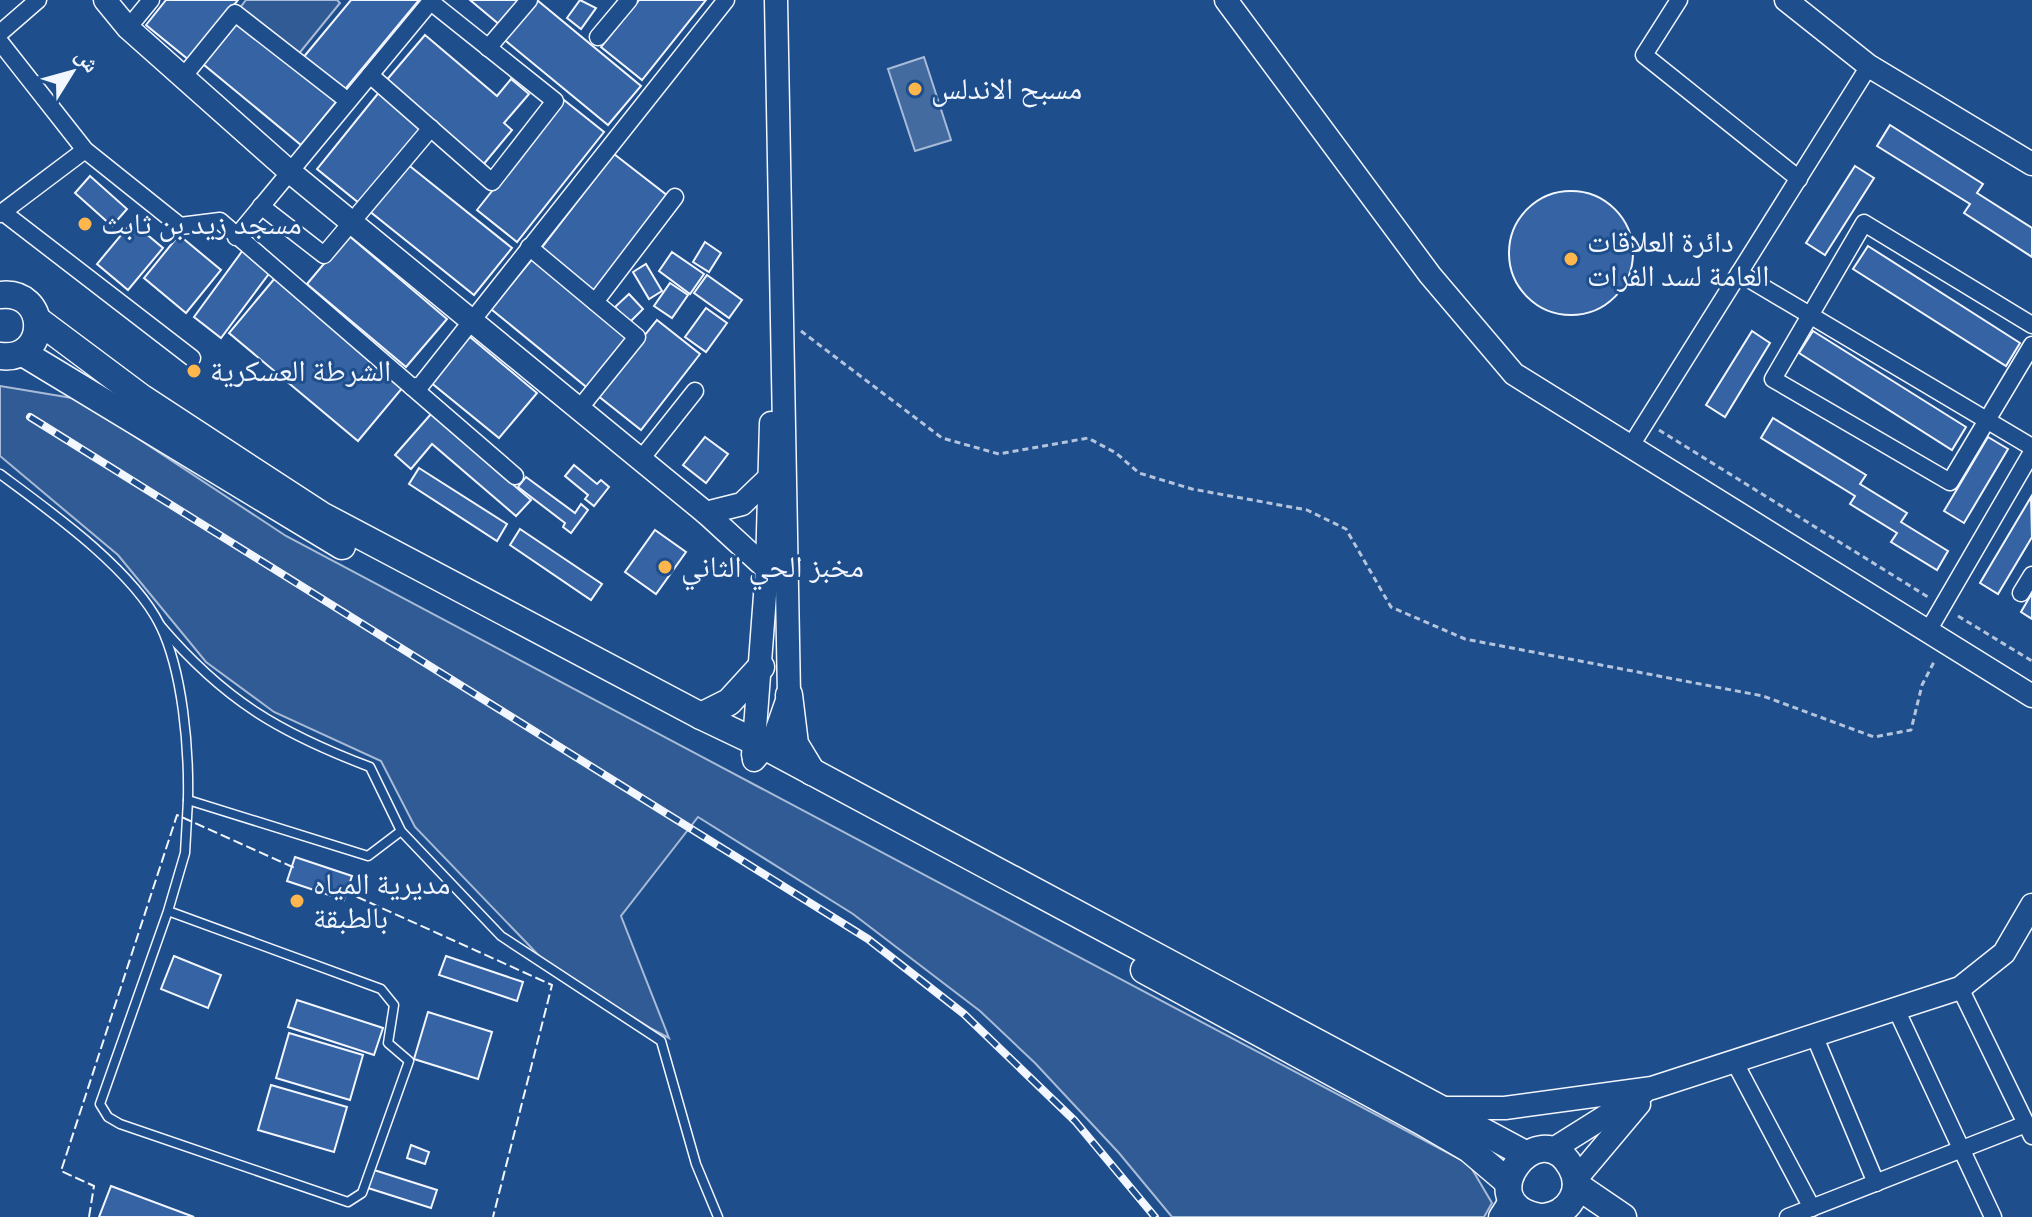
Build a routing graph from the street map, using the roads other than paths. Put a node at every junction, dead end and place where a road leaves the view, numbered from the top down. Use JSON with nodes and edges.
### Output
{"nodes":[{"id":1,"x":38,"y":0,"type":"edge"},
{"id":2,"x":105,"y":0,"type":"edge"},
{"id":3,"x":151,"y":0,"type":"edge"},
{"id":4,"x":529,"y":0,"type":"edge"},
{"id":5,"x":629,"y":0,"type":"edge"},
{"id":6,"x":726,"y":0,"type":"edge"},
{"id":7,"x":776,"y":0,"type":"edge"},
{"id":8,"x":1226,"y":0,"type":"edge"},
{"id":9,"x":1679,"y":0,"type":"edge"},
{"id":10,"x":1786,"y":0,"type":"edge"},
{"id":11,"x":432,"y":1,"type":"edge"},
{"id":12,"x":128,"y":28,"type":"junction"},
{"id":13,"x":0,"y":33,"type":"edge"},
{"id":14,"x":598,"y":37,"type":"dead end"},
{"id":15,"x":0,"y":42,"type":"edge"},
{"id":16,"x":488,"y":48,"type":"junction"},
{"id":17,"x":1869,"y":66,"type":"junction"},
{"id":18,"x":370,"y":75,"type":"junction"},
{"id":19,"x":183,"y":77,"type":"junction"},
{"id":20,"x":348,"y":101,"type":"junction"},
{"id":21,"x":431,"y":128,"type":"junction"},
{"id":22,"x":85,"y":150,"type":"junction"},
{"id":23,"x":2032,"y":164,"type":"edge"},
{"id":24,"x":289,"y":171,"type":"junction"},
{"id":25,"x":1799,"y":179,"type":"junction"},
{"id":26,"x":675,"y":197,"type":"dead end"},
{"id":27,"x":261,"y":206,"type":"junction"},
{"id":28,"x":2,"y":214,"type":"edge"},
{"id":29,"x":351,"y":222,"type":"junction"},
{"id":30,"x":236,"y":237,"type":"junction"},
{"id":31,"x":529,"y":247,"type":"junction"},
{"id":32,"x":1739,"y":273,"type":"junction"},
{"id":33,"x":3,"y":292,"type":"edge"},
{"id":34,"x":595,"y":302,"type":"junction"},
{"id":35,"x":1809,"y":315,"type":"junction"},
{"id":36,"x":470,"y":320,"type":"junction"},
{"id":37,"x":39,"y":321,"type":"junction"},
{"id":38,"x":779,"y":324,"type":"junction"},
{"id":39,"x":2032,"y":325,"type":"edge"},
{"id":40,"x":2032,"y":345,"type":"edge"},
{"id":41,"x":6,"y":356,"type":"edge"},
{"id":42,"x":192,"y":358,"type":"dead end"},
{"id":43,"x":412,"y":387,"type":"junction"},
{"id":44,"x":695,"y":391,"type":"dead end"},
{"id":45,"x":579,"y":409,"type":"junction"},
{"id":46,"x":1987,"y":420,"type":"junction"},
{"id":47,"x":1632,"y":444,"type":"junction"},
{"id":48,"x":2032,"y":450,"type":"edge"},
{"id":49,"x":641,"y":459,"type":"junction"},
{"id":50,"x":0,"y":474,"type":"edge"},
{"id":51,"x":515,"y":476,"type":"dead end"},
{"id":52,"x":769,"y":478,"type":"junction"},
{"id":53,"x":706,"y":513,"type":"junction"},
{"id":54,"x":776,"y":573,"type":"junction"},
{"id":55,"x":2032,"y":575,"type":"edge"},
{"id":56,"x":2021,"y":593,"type":"dead end"},
{"id":57,"x":160,"y":625,"type":"junction"},
{"id":58,"x":1936,"y":636,"type":"junction"},
{"id":59,"x":761,"y":667,"type":"junction"},
{"id":60,"x":789,"y":695,"type":"junction"},
{"id":61,"x":2032,"y":696,"type":"edge"},
{"id":62,"x":701,"y":716,"type":"junction"},
{"id":63,"x":757,"y":749,"type":"junction"},
{"id":64,"x":812,"y":772,"type":"junction"},
{"id":65,"x":188,"y":800,"type":"junction"},
{"id":66,"x":401,"y":831,"type":"junction"},
{"id":67,"x":2032,"y":905,"type":"edge"},
{"id":68,"x":168,"y":911,"type":"junction"},
{"id":69,"x":1960,"y":988,"type":"junction"},
{"id":70,"x":1896,"y":1009,"type":"junction"},
{"id":71,"x":1814,"y":1035,"type":"junction"},
{"id":72,"x":1734,"y":1061,"type":"junction"},
{"id":73,"x":1652,"y":1088,"type":"junction"},
{"id":74,"x":1440,"y":1108,"type":"junction"},
{"id":75,"x":2029,"y":1130,"type":"edge"},
{"id":76,"x":1962,"y":1149,"type":"junction"},
{"id":77,"x":1538,"y":1152,"type":"junction"},
{"id":78,"x":1576,"y":1182,"type":"junction"},
{"id":79,"x":1876,"y":1183,"type":"junction"},
{"id":80,"x":1507,"y":1199,"type":"edge"},
{"id":81,"x":1812,"y":1208,"type":"junction"},
{"id":82,"x":718,"y":1217,"type":"edge"},
{"id":83,"x":1549,"y":1217,"type":"edge"},
{"id":84,"x":1623,"y":1217,"type":"edge"},
{"id":85,"x":1788,"y":1217,"type":"edge"},
{"id":86,"x":1993,"y":1217,"type":"edge"}],
"edges":[{"from":1,"to":13,"type":"street"},
{"from":2,"to":12,"type":"main road"},
{"from":3,"to":12,"type":"street"},
{"from":4,"to":16,"type":"street"},
{"from":5,"to":14,"type":"street"},
{"from":6,"to":31,"type":"street"},
{"from":7,"to":38,"type":"main road"},
{"from":8,"to":47,"type":"main road"},
{"from":9,"to":25,"type":"street"},
{"from":10,"to":17,"type":"main road"},
{"from":11,"to":16,"type":"street"},
{"from":11,"to":18,"type":"street"},
{"from":12,"to":19,"type":"main road"},
{"from":15,"to":22,"type":"street"},
{"from":16,"to":21,"type":"street"},
{"from":17,"to":23,"type":"main road"},
{"from":17,"to":25,"type":"street"},
{"from":18,"to":20,"type":"street"},
{"from":18,"to":21,"type":"street"},
{"from":19,"to":20,"type":"street"},
{"from":19,"to":24,"type":"main road"},
{"from":20,"to":24,"type":"street"},
{"from":21,"to":29,"type":"street"},
{"from":22,"to":28,"type":"street"},
{"from":22,"to":30,"type":"street"},
{"from":24,"to":27,"type":"street"},
{"from":24,"to":29,"type":"main road"},
{"from":25,"to":32,"type":"street"},
{"from":26,"to":34,"type":"street"},
{"from":27,"to":29,"type":"street"},
{"from":27,"to":30,"type":"street"},
{"from":28,"to":42,"type":"street"},
{"from":29,"to":36,"type":"main road"},
{"from":30,"to":43,"type":"street"},
{"from":31,"to":34,"type":"street"},
{"from":31,"to":36,"type":"street"},
{"from":32,"to":35,"type":"street"},
{"from":32,"to":47,"type":"street"},
{"from":33,"to":37,"type":"main road"},
{"from":34,"to":45,"type":"street"},
{"from":35,"to":39,"type":"street"},
{"from":35,"to":46,"type":"street"},
{"from":35,"to":46,"type":"street"},
{"from":36,"to":43,"type":"street"},
{"from":36,"to":45,"type":"main road"},
{"from":37,"to":41,"type":"main road"},
{"from":37,"to":62,"type":"main road"},
{"from":38,"to":52,"type":"main road"},
{"from":38,"to":54,"type":"main road"},
{"from":40,"to":46,"type":"street"},
{"from":41,"to":63,"type":"main road"},
{"from":43,"to":51,"type":"street"},
{"from":44,"to":49,"type":"street"},
{"from":45,"to":49,"type":"main road"},
{"from":46,"to":48,"type":"street"},
{"from":47,"to":58,"type":"main road"},
{"from":48,"to":58,"type":"street"},
{"from":49,"to":53,"type":"main road"},
{"from":50,"to":57,"type":"lane"},
{"from":52,"to":53,"type":"main road"},
{"from":52,"to":54,"type":"main road"},
{"from":53,"to":54,"type":"main road"},
{"from":54,"to":59,"type":"main road"},
{"from":54,"to":60,"type":"main road"},
{"from":55,"to":56,"type":"street"},
{"from":57,"to":65,"type":"lane"},
{"from":57,"to":66,"type":"lane"},
{"from":58,"to":61,"type":"main road"},
{"from":59,"to":62,"type":"main road"},
{"from":59,"to":63,"type":"main road"},
{"from":60,"to":63,"type":"main road"},
{"from":60,"to":64,"type":"main road"},
{"from":62,"to":63,"type":"main road"},
{"from":63,"to":64,"type":"main road"},
{"from":63,"to":80,"type":"main road"},
{"from":64,"to":74,"type":"main road"},
{"from":65,"to":66,"type":"lane"},
{"from":65,"to":68,"type":"lane"},
{"from":66,"to":82,"type":"lane"},
{"from":67,"to":69,"type":"main road"},
{"from":68,"to":68,"type":"lane"},
{"from":69,"to":70,"type":"main road"},
{"from":69,"to":75,"type":"street"},
{"from":70,"to":71,"type":"main road"},
{"from":70,"to":76,"type":"street"},
{"from":71,"to":72,"type":"main road"},
{"from":71,"to":79,"type":"street"},
{"from":72,"to":73,"type":"main road"},
{"from":72,"to":81,"type":"street"},
{"from":73,"to":74,"type":"main road"},
{"from":73,"to":77,"type":"main road"},
{"from":73,"to":78,"type":"main road"},
{"from":74,"to":77,"type":"main road"},
{"from":75,"to":76,"type":"street"},
{"from":76,"to":79,"type":"street"},
{"from":76,"to":86,"type":"street"},
{"from":77,"to":78,"type":"main road"},
{"from":77,"to":80,"type":"main road"},
{"from":78,"to":83,"type":"main road"},
{"from":78,"to":84,"type":"main road"},
{"from":79,"to":81,"type":"street"},
{"from":80,"to":83,"type":"main road"},
{"from":81,"to":85,"type":"street"}]}
